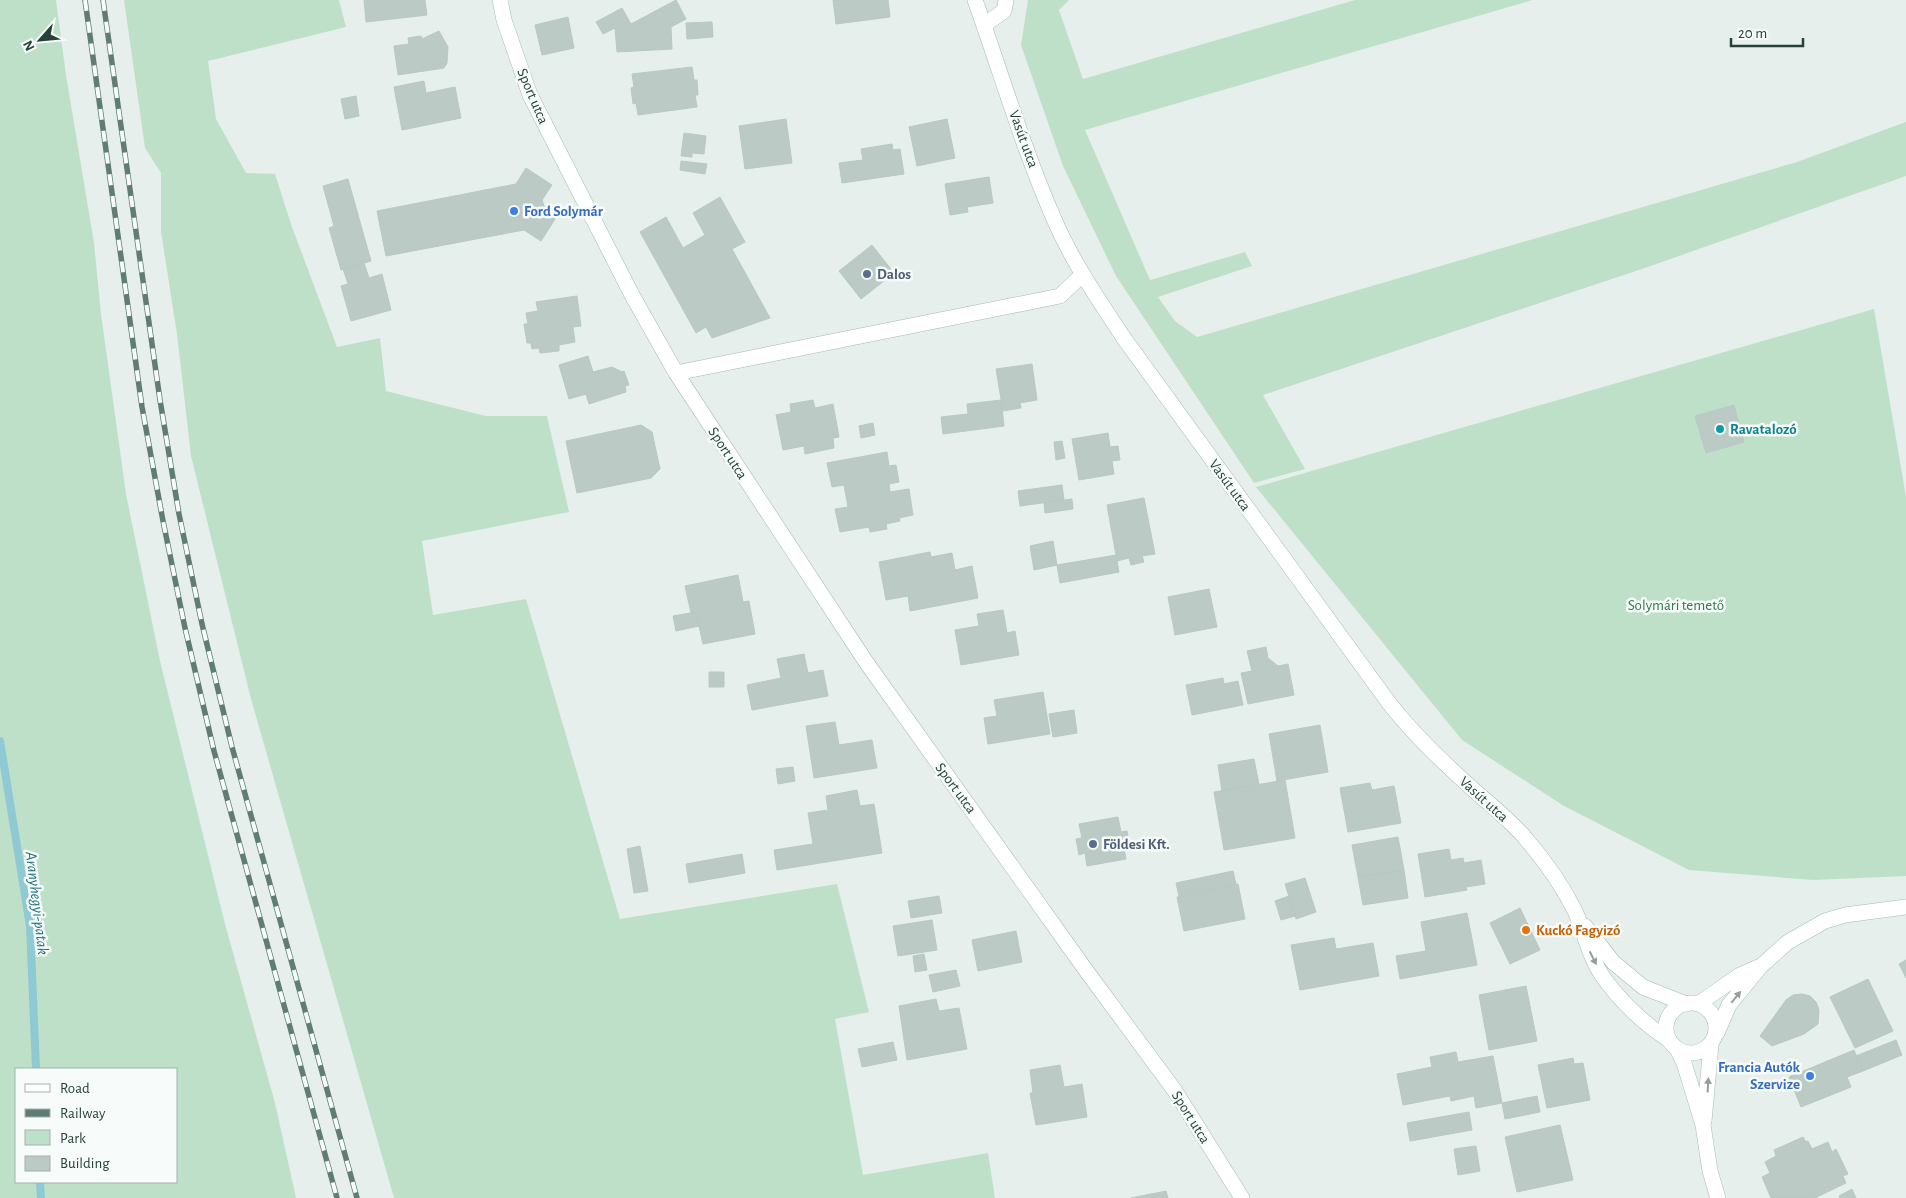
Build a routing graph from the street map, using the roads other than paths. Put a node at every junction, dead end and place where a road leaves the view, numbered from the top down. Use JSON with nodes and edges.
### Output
{"nodes":[{"id":1,"x":500,"y":0,"type":"edge"},
{"id":2,"x":975,"y":0,"type":"edge"},
{"id":3,"x":1006,"y":0,"type":"edge"},
{"id":4,"x":984,"y":25,"type":"junction"},
{"id":5,"x":1082,"y":275,"type":"junction"},
{"id":6,"x":676,"y":373,"type":"junction"},
{"id":7,"x":1572,"y":907,"type":"junction"},
{"id":8,"x":1906,"y":907,"type":"edge"},
{"id":9,"x":1761,"y":966,"type":"junction"},
{"id":10,"x":1692,"y":1004,"type":"junction"},
{"id":11,"x":1714,"y":1039,"type":"junction"},
{"id":12,"x":1673,"y":1045,"type":"junction"},
{"id":13,"x":1703,"y":1125,"type":"junction"},
{"id":14,"x":1242,"y":1198,"type":"edge"},
{"id":15,"x":1718,"y":1198,"type":"edge"}],
"edges":[{"from":1,"to":6,"type":"street","name":"Sport utca"},
{"from":2,"to":4,"type":"street","name":"Vasút utca"},
{"from":3,"to":4,"type":"street"},
{"from":4,"to":5,"type":"street","name":"Vasút utca"},
{"from":5,"to":6,"type":"street"},
{"from":5,"to":7,"type":"street","name":"Vasút utca"},
{"from":6,"to":14,"type":"street","name":"Sport utca"},
{"from":7,"to":10,"type":"street","name":"Vasút utca"},
{"from":7,"to":12,"type":"street","name":"Vasút utca","one_way":true},
{"from":8,"to":9,"type":"street"},
{"from":9,"to":10,"type":"street"},
{"from":11,"to":9,"type":"street","one_way":true},
{"from":10,"to":11,"type":"street"},
{"from":10,"to":12,"type":"street"},
{"from":11,"to":12,"type":"street"},
{"from":13,"to":11,"type":"street","one_way":true},
{"from":12,"to":13,"type":"street"},
{"from":13,"to":15,"type":"street"}]}
